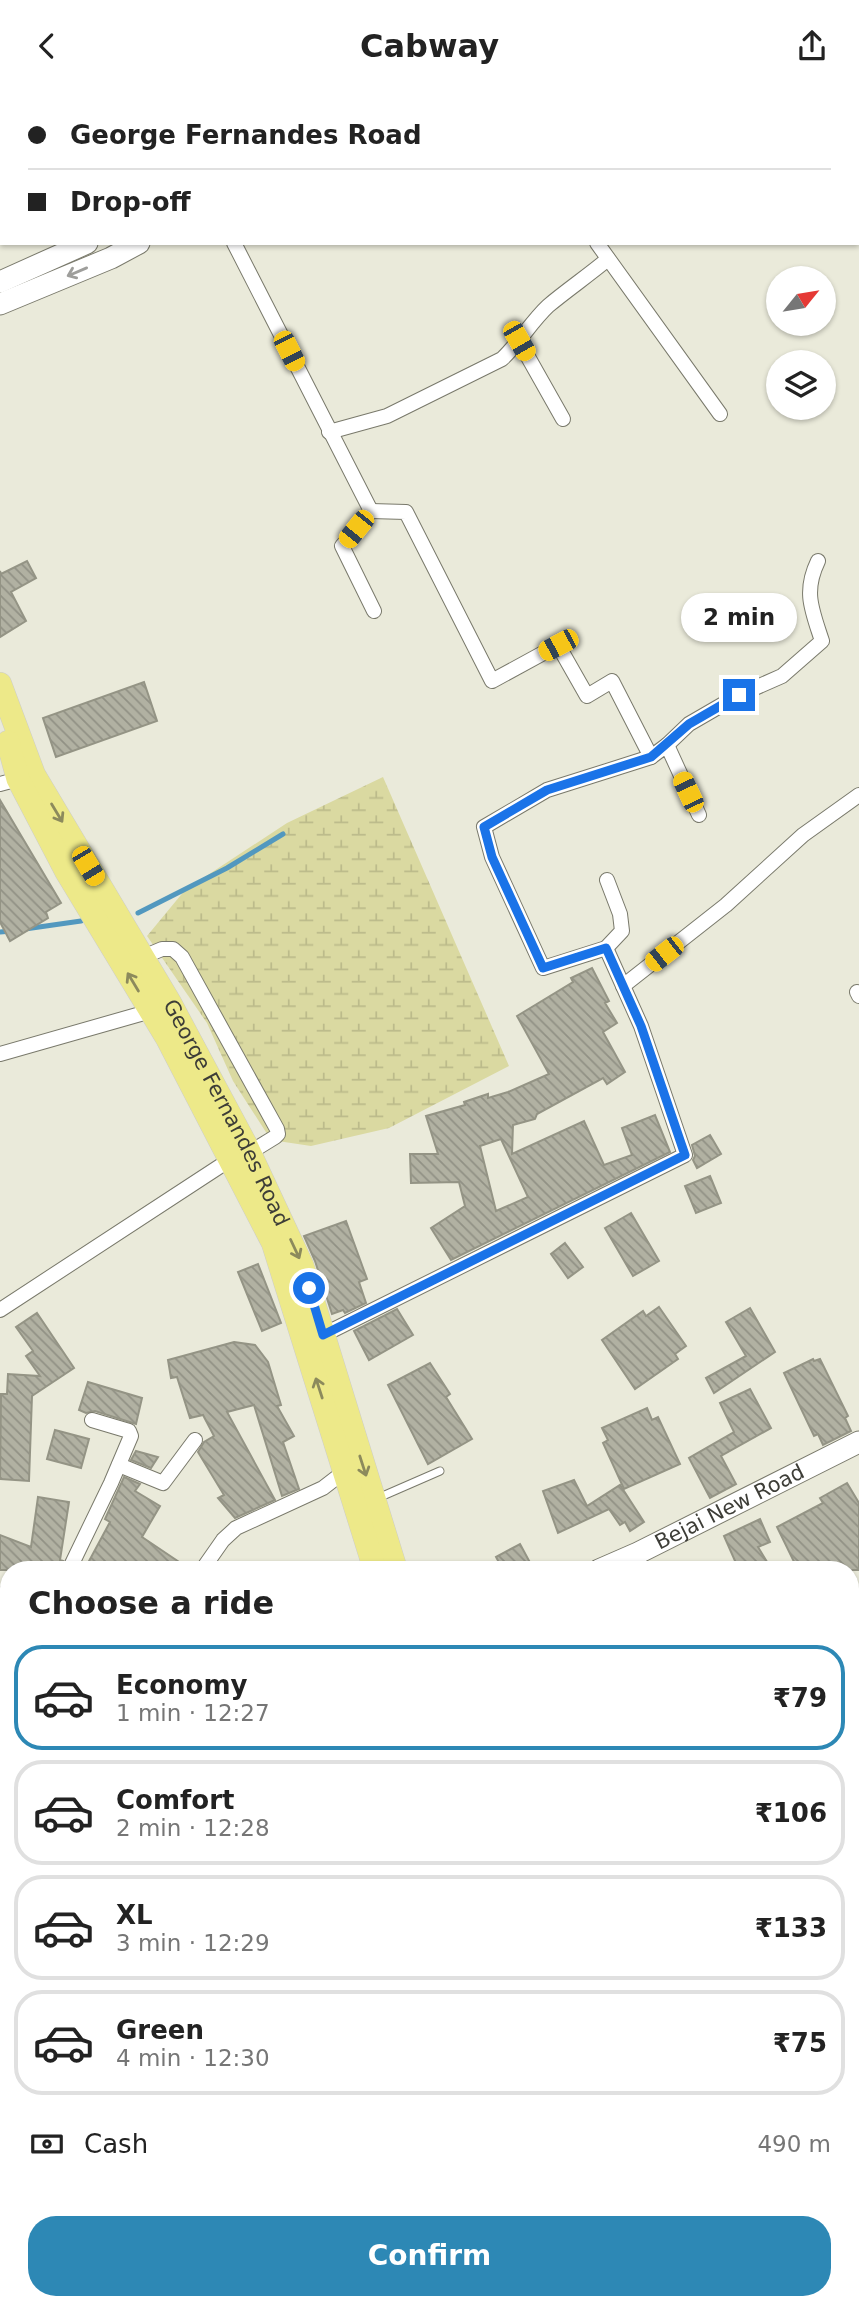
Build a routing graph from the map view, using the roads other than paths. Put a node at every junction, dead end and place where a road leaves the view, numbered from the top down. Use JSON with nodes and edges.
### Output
{"nodes":[{"id":1,"x":82,"y":245,"type":"edge"},
{"id":2,"x":135,"y":245,"type":"edge"},
{"id":3,"x":235,"y":245,"type":"edge"},
{"id":4,"x":598,"y":245,"type":"edge"},
{"id":5,"x":608,"y":259,"type":"junction"},
{"id":6,"x":0,"y":282,"type":"edge"},
{"id":7,"x":0,"y":305,"type":"edge"},
{"id":8,"x":519,"y":341,"type":"junction"},
{"id":9,"x":720,"y":414,"type":"dead end"},
{"id":10,"x":563,"y":419,"type":"dead end"},
{"id":11,"x":329,"y":432,"type":"junction"},
{"id":12,"x":371,"y":511,"type":"junction"},
{"id":13,"x":818,"y":561,"type":"dead end"},
{"id":14,"x":374,"y":611,"type":"dead end"},
{"id":15,"x":0,"y":684,"type":"edge"},
{"id":16,"x":0,"y":723,"type":"edge"},
{"id":17,"x":667,"y":745,"type":"junction"},
{"id":18,"x":651,"y":757,"type":"junction"},
{"id":19,"x":17,"y":779,"type":"edge"},
{"id":20,"x":859,"y":796,"type":"edge"},
{"id":21,"x":699,"y":815,"type":"dead end"},
{"id":22,"x":607,"y":880,"type":"dead end"},
{"id":23,"x":606,"y":948,"type":"junction"},
{"id":24,"x":143,"y":957,"type":"junction"},
{"id":25,"x":623,"y":986,"type":"junction"},
{"id":26,"x":151,"y":1011,"type":"junction"},
{"id":27,"x":0,"y":1054,"type":"edge"},
{"id":28,"x":240,"y":1156,"type":"junction"},
{"id":29,"x":0,"y":1310,"type":"edge"},
{"id":30,"x":323,"y":1335,"type":"junction"},
{"id":31,"x":92,"y":1420,"type":"dead end"},
{"id":32,"x":195,"y":1440,"type":"dead end"},
{"id":33,"x":859,"y":1442,"type":"edge"},
{"id":34,"x":119,"y":1465,"type":"junction"},
{"id":35,"x":345,"y":1471,"type":"junction"},
{"id":36,"x":440,"y":1471,"type":"dead end"},
{"id":37,"x":374,"y":1499,"type":"junction"},
{"id":38,"x":73,"y":1561,"type":"edge"},
{"id":39,"x":208,"y":1561,"type":"edge"},
{"id":40,"x":372,"y":1561,"type":"edge"},
{"id":41,"x":393,"y":1561,"type":"edge"},
{"id":42,"x":620,"y":1561,"type":"edge"}],
"edges":[{"from":1,"to":6,"type":"street"},
{"from":2,"to":7,"type":"street","one_way":true},
{"from":3,"to":11,"type":"street"},
{"from":4,"to":5,"type":"street"},
{"from":5,"to":8,"type":"street"},
{"from":5,"to":9,"type":"street"},
{"from":8,"to":10,"type":"street"},
{"from":8,"to":11,"type":"street"},
{"from":11,"to":12,"type":"street"},
{"from":12,"to":14,"type":"street"},
{"from":12,"to":18,"type":"street"},
{"from":13,"to":17,"type":"street"},
{"from":15,"to":19,"type":"main road","name":"George Fernandes Road"},
{"from":16,"to":19,"type":"main road","name":"George Fernandes Road"},
{"from":17,"to":18,"type":"street"},
{"from":17,"to":21,"type":"street"},
{"from":18,"to":23,"type":"street"},
{"from":19,"to":24,"type":"main road","name":"George Fernandes Road","one_way":true},
{"from":26,"to":19,"type":"main road","name":"George Fernandes Road","one_way":true},
{"from":20,"to":25,"type":"street"},
{"from":22,"to":23,"type":"street"},
{"from":23,"to":25,"type":"street"},
{"from":24,"to":28,"type":"main road","name":"George Fernandes Road"},
{"from":24,"to":28,"type":"street"},
{"from":25,"to":30,"type":"street"},
{"from":26,"to":27,"type":"street"},
{"from":26,"to":28,"type":"main road","name":"George Fernandes Road"},
{"from":28,"to":29,"type":"street"},
{"from":28,"to":30,"type":"main road","name":"George Fernandes Road","one_way":true},
{"from":35,"to":28,"type":"main road","name":"George Fernandes Road","one_way":true},
{"from":30,"to":37,"type":"main road","name":"George Fernandes Road","one_way":true},
{"from":31,"to":34,"type":"street"},
{"from":32,"to":34,"type":"street"},
{"from":33,"to":42,"type":"street","name":"Bejai New Road"},
{"from":34,"to":38,"type":"street"},
{"from":35,"to":39,"type":"street"},
{"from":35,"to":40,"type":"main road","name":"George Fernandes Road"},
{"from":36,"to":37,"type":"lane"},
{"from":37,"to":41,"type":"main road","name":"George Fernandes Road"}]}
